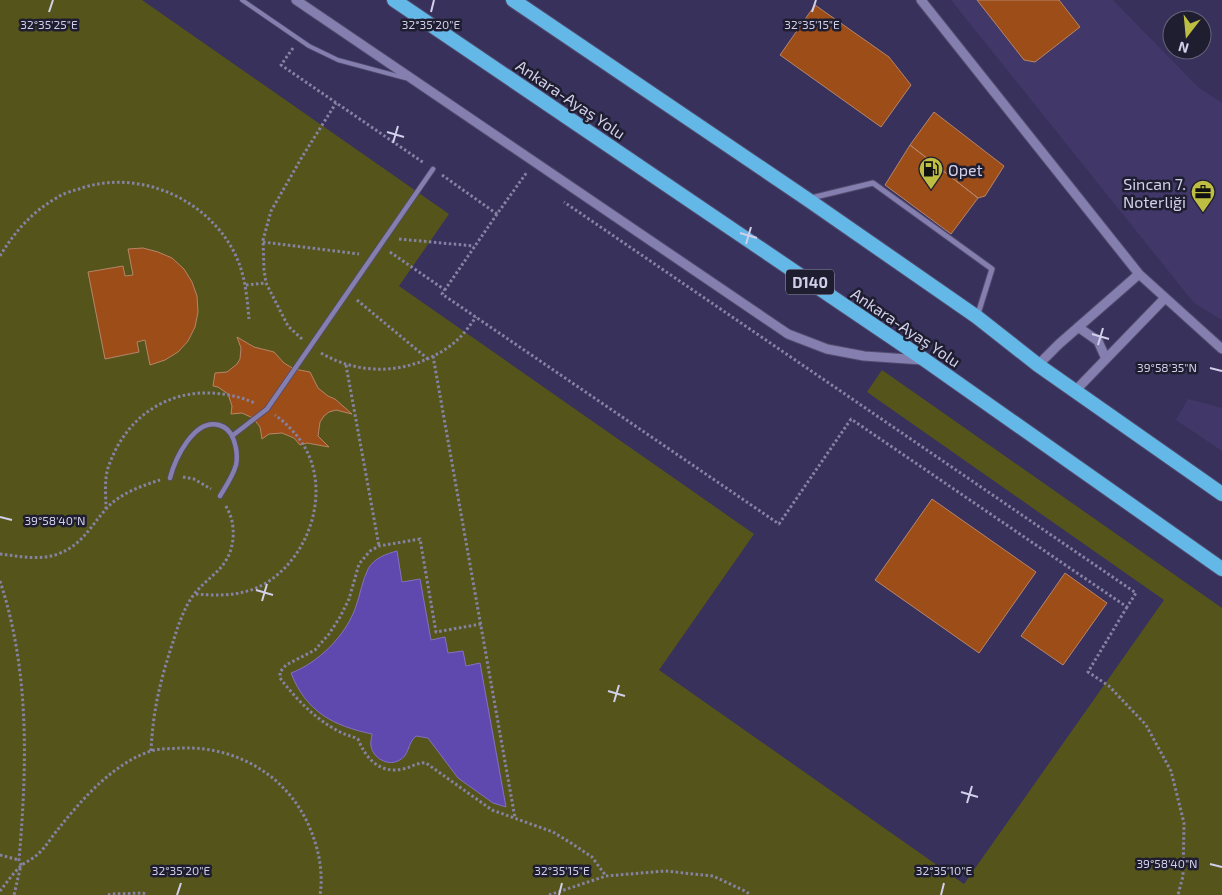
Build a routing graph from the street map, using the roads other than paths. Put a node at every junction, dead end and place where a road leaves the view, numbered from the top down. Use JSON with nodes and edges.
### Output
{"nodes":[{"id":1,"x":242,"y":0,"type":"edge"},
{"id":2,"x":296,"y":0,"type":"edge"},
{"id":3,"x":394,"y":0,"type":"edge"},
{"id":4,"x":513,"y":0,"type":"edge"},
{"id":5,"x":921,"y":0,"type":"edge"},
{"id":6,"x":415,"y":81,"type":"junction"},
{"id":7,"x":432,"y":169,"type":"road end"},
{"id":8,"x":807,"y":199,"type":"junction"},
{"id":9,"x":1139,"y":274,"type":"junction"},
{"id":10,"x":1165,"y":298,"type":"junction"},
{"id":11,"x":977,"y":317,"type":"junction"},
{"id":12,"x":1078,"y":328,"type":"junction"},
{"id":13,"x":1222,"y":349,"type":"edge"},
{"id":14,"x":1106,"y":359,"type":"junction"},
{"id":15,"x":925,"y":360,"type":"junction"},
{"id":16,"x":1038,"y":365,"type":"junction"},
{"id":17,"x":1075,"y":391,"type":"junction"},
{"id":18,"x":232,"y":436,"type":"junction"},
{"id":19,"x":170,"y":478,"type":"road end"},
{"id":20,"x":1222,"y":494,"type":"edge"},
{"id":21,"x":220,"y":496,"type":"road end"},
{"id":22,"x":1222,"y":569,"type":"edge"}],
"edges":[{"from":1,"to":6,"type":"lane"},
{"from":2,"to":6,"type":"street"},
{"from":3,"to":15,"type":"highway","name":"Ankara-Ayaş Yolu","number":"D140"},
{"from":4,"to":8,"type":"highway"},
{"from":5,"to":9,"type":"street"},
{"from":6,"to":15,"type":"street"},
{"from":7,"to":18,"type":"street"},
{"from":8,"to":11,"type":"highway"},
{"from":8,"to":11,"type":"street"},
{"from":9,"to":10,"type":"street"},
{"from":9,"to":12,"type":"street"},
{"from":10,"to":13,"type":"street"},
{"from":10,"to":14,"type":"street"},
{"from":11,"to":16,"type":"highway"},
{"from":12,"to":14,"type":"street"},
{"from":12,"to":16,"type":"street"},
{"from":14,"to":17,"type":"street"},
{"from":15,"to":22,"type":"highway","name":"Ankara-Ayaş Yolu","number":"D140"},
{"from":16,"to":17,"type":"highway"},
{"from":17,"to":20,"type":"highway"},
{"from":18,"to":19,"type":"street"},
{"from":18,"to":21,"type":"street"}]}
